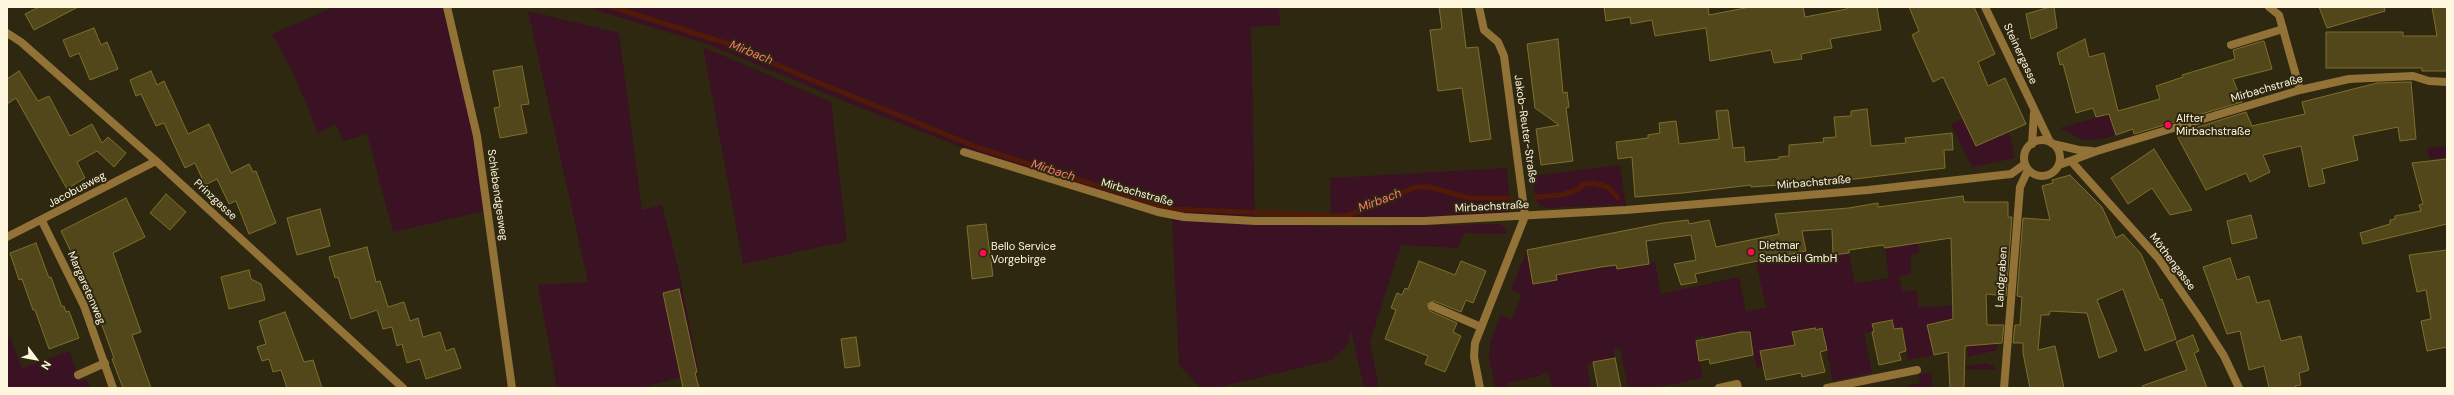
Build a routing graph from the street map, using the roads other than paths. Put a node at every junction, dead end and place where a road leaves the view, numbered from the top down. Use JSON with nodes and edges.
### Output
{"nodes":[{"id":1,"x":447,"y":7,"type":"edge"},
{"id":2,"x":1479,"y":7,"type":"edge"},
{"id":3,"x":1985,"y":7,"type":"edge"},
{"id":4,"x":2269,"y":7,"type":"edge"},
{"id":5,"x":2283,"y":29,"type":"junction"},
{"id":6,"x":7,"y":33,"type":"edge"},
{"id":7,"x":2231,"y":45,"type":"dead end"},
{"id":8,"x":2447,"y":82,"type":"edge"},
{"id":9,"x":2300,"y":90,"type":"junction"},
{"id":10,"x":2034,"y":110,"type":"junction"},
{"id":11,"x":2051,"y":143,"type":"junction"},
{"id":12,"x":2032,"y":144,"type":"junction"},
{"id":13,"x":2097,"y":151,"type":"junction"},
{"id":14,"x":964,"y":152,"type":"dead end"},
{"id":15,"x":156,"y":161,"type":"junction"},
{"id":16,"x":2071,"y":161,"type":"junction"},
{"id":17,"x":2059,"y":165,"type":"junction"},
{"id":18,"x":2027,"y":167,"type":"junction"},
{"id":19,"x":1525,"y":216,"type":"junction"},
{"id":20,"x":42,"y":221,"type":"junction"},
{"id":21,"x":7,"y":237,"type":"edge"},
{"id":22,"x":1432,"y":306,"type":"dead end"},
{"id":23,"x":1481,"y":326,"type":"junction"},
{"id":24,"x":105,"y":363,"type":"junction"},
{"id":25,"x":1917,"y":370,"type":"dead end"},
{"id":26,"x":78,"y":375,"type":"dead end"},
{"id":27,"x":113,"y":388,"type":"edge"},
{"id":28,"x":403,"y":388,"type":"edge"},
{"id":29,"x":512,"y":388,"type":"edge"},
{"id":30,"x":1480,"y":388,"type":"edge"},
{"id":31,"x":1719,"y":388,"type":"edge"},
{"id":32,"x":1738,"y":388,"type":"edge"},
{"id":33,"x":1827,"y":388,"type":"edge"},
{"id":34,"x":2004,"y":388,"type":"edge"},
{"id":35,"x":2239,"y":388,"type":"edge"}],
"edges":[{"from":1,"to":29,"type":"street","name":"Schlebendgesweg"},
{"from":2,"to":19,"type":"street","name":"Jakob-Reuter-Straße"},
{"from":3,"to":10,"type":"street","name":"Steinergasse"},
{"from":4,"to":5,"type":"street"},
{"from":5,"to":7,"type":"street"},
{"from":5,"to":9,"type":"street"},
{"from":6,"to":15,"type":"street","name":"Prinzgasse"},
{"from":8,"to":9,"type":"street","name":"Mirbachstraße"},
{"from":9,"to":13,"type":"street","name":"Mirbachstraße"},
{"from":10,"to":11,"type":"street","name":"Steinergasse"},
{"from":10,"to":12,"type":"street","name":"Steinergasse"},
{"from":11,"to":12,"type":"street","name":"Mirbachstraße"},
{"from":11,"to":13,"type":"street","name":"Mirbachstraße"},
{"from":11,"to":17,"type":"street"},
{"from":12,"to":18,"type":"street"},
{"from":13,"to":16,"type":"street","name":"Mirbachstraße"},
{"from":14,"to":19,"type":"street","name":"Mirbachstraße"},
{"from":15,"to":20,"type":"street","name":"Jacobusweg"},
{"from":15,"to":28,"type":"street","name":"Prinzgasse"},
{"from":16,"to":17,"type":"street","name":"Mirbachstraße"},
{"from":16,"to":35,"type":"street","name":"Möthengasse"},
{"from":17,"to":18,"type":"street","name":"Mirbachstraße"},
{"from":18,"to":19,"type":"street","name":"Mirbachstraße"},
{"from":18,"to":34,"type":"street","name":"Landgraben"},
{"from":19,"to":23,"type":"street","name":"Jakob-Reuter-Straße"},
{"from":20,"to":21,"type":"street","name":"Jacobusweg"},
{"from":20,"to":24,"type":"street","name":"Margaretenweg"},
{"from":22,"to":23,"type":"street"},
{"from":23,"to":30,"type":"street","name":"Jakob-Reuter-Straße"},
{"from":24,"to":26,"type":"street"},
{"from":24,"to":27,"type":"street","name":"Margaretenweg"},
{"from":25,"to":33,"type":"street"},
{"from":31,"to":32,"type":"street"}]}
